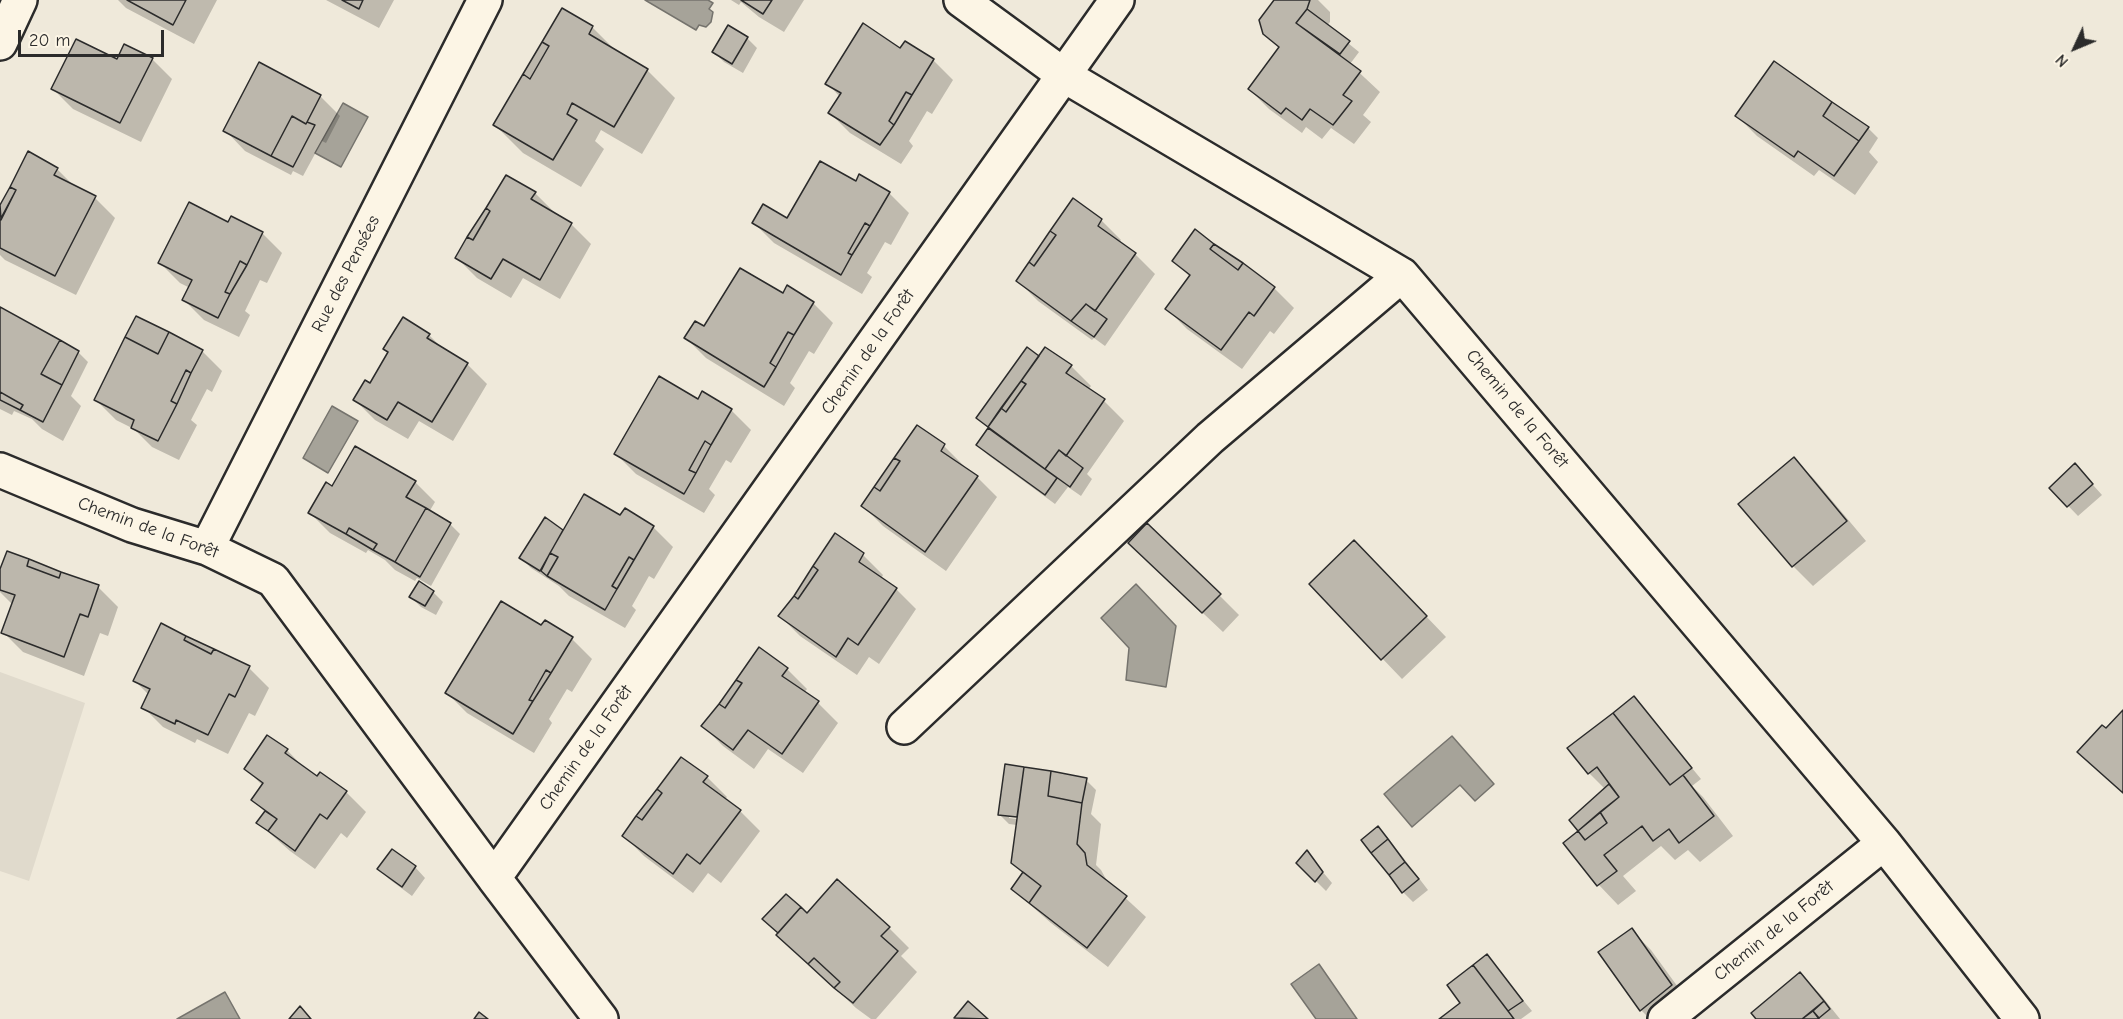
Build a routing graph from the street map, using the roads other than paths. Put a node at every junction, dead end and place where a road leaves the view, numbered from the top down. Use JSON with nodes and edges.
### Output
{"nodes":[{"id":1,"x":20,"y":0,"type":"edge"},
{"id":2,"x":484,"y":0,"type":"edge"},
{"id":3,"x":961,"y":0,"type":"edge"},
{"id":4,"x":1117,"y":0,"type":"edge"},
{"id":5,"x":0,"y":43,"type":"edge"},
{"id":6,"x":1065,"y":76,"type":"junction"},
{"id":7,"x":1402,"y":275,"type":"junction"},
{"id":8,"x":0,"y":470,"type":"edge"},
{"id":9,"x":207,"y":548,"type":"junction"},
{"id":10,"x":904,"y":727,"type":"dead end"},
{"id":11,"x":1884,"y":843,"type":"junction"},
{"id":12,"x":494,"y":878,"type":"junction"},
{"id":13,"x":601,"y":1019,"type":"edge"},
{"id":14,"x":1665,"y":1019,"type":"edge"},
{"id":15,"x":2022,"y":1019,"type":"edge"}],
"edges":[{"from":1,"to":5,"type":"street"},
{"from":2,"to":9,"type":"street","name":"Rue des Pensées"},
{"from":3,"to":6,"type":"street","name":"Chemin de la Forêt"},
{"from":4,"to":6,"type":"street"},
{"from":6,"to":7,"type":"street","name":"Chemin de la Forêt"},
{"from":6,"to":12,"type":"street","name":"Chemin de la Forêt"},
{"from":7,"to":10,"type":"street"},
{"from":7,"to":11,"type":"street","name":"Chemin de la Forêt"},
{"from":8,"to":9,"type":"street","name":"Chemin de la Forêt"},
{"from":9,"to":12,"type":"street","name":"Chemin de la Forêt"},
{"from":11,"to":14,"type":"street","name":"Chemin de la Forêt"},
{"from":11,"to":15,"type":"street","name":"Chemin de la Forêt"},
{"from":12,"to":13,"type":"street"}]}
